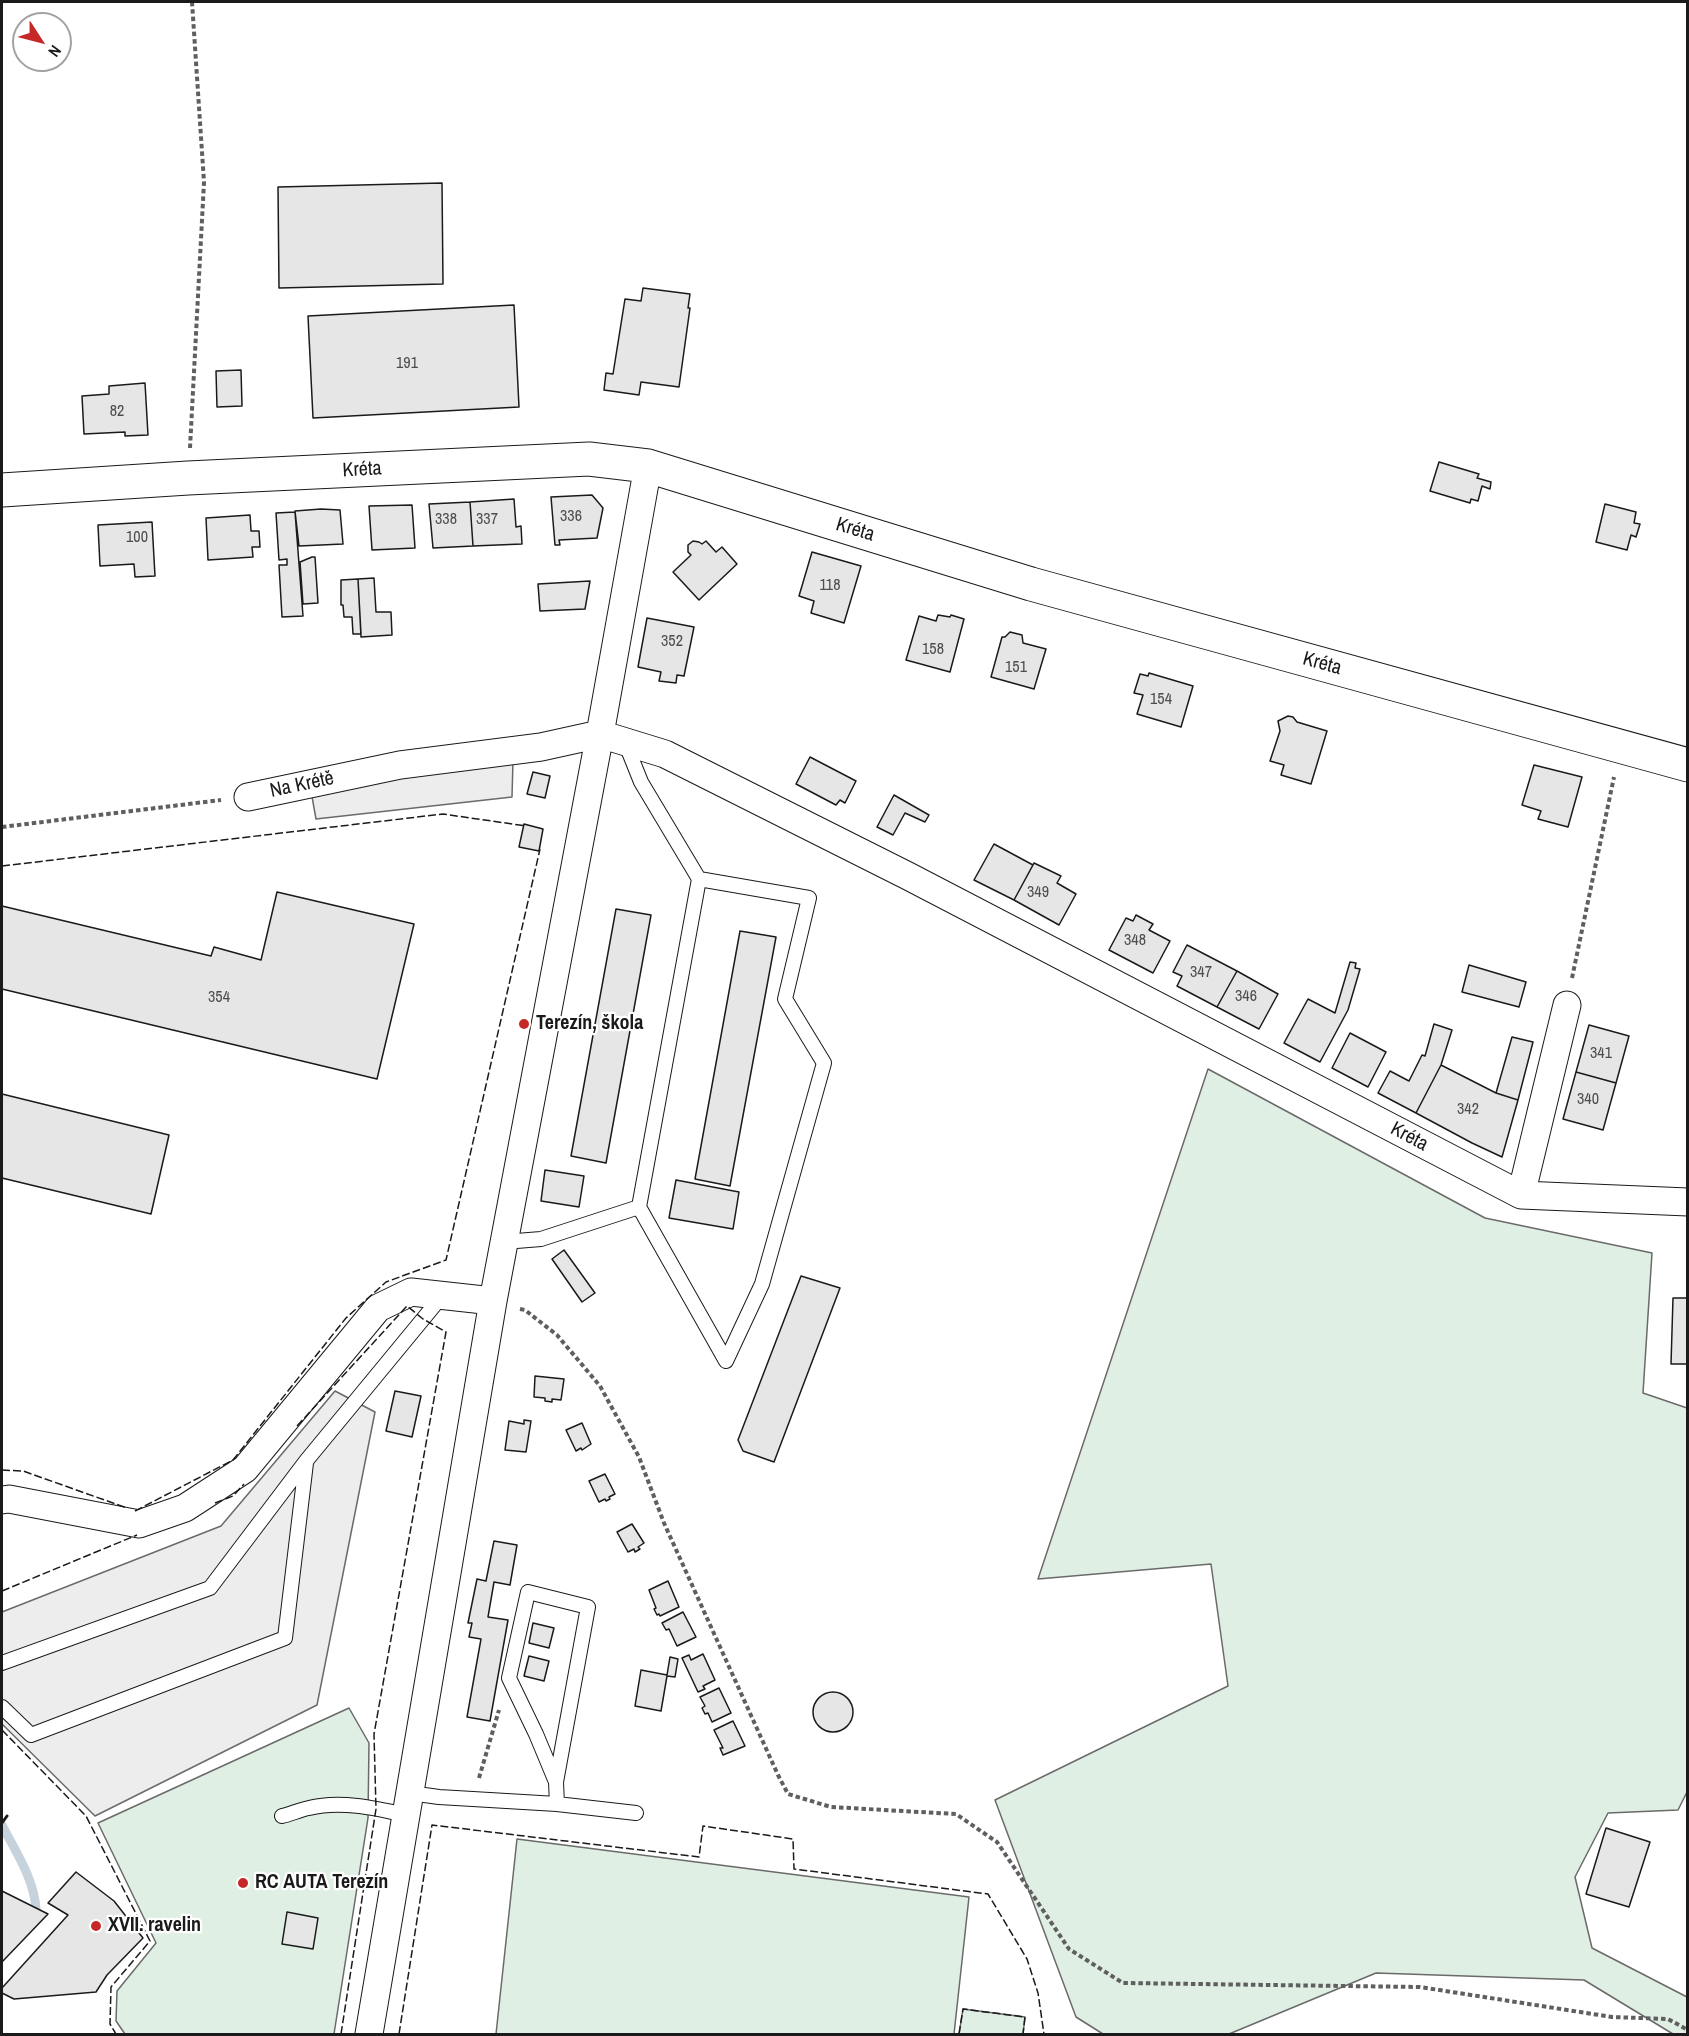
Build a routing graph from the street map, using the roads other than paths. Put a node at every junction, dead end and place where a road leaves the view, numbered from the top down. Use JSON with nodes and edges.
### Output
{"nodes":[{"id":1,"x":648,"y":466,"type":"junction"},
{"id":2,"x":2,"y":490,"type":"edge"},
{"id":3,"x":612,"y":738,"type":"junction"},
{"id":4,"x":1688,"y":765,"type":"edge"},
{"id":5,"x":248,"y":797,"type":"road end"},
{"id":6,"x":699,"y":879,"type":"junction"},
{"id":7,"x":1567,"y":1005,"type":"road end"},
{"id":8,"x":1521,"y":1195,"type":"junction"},
{"id":9,"x":1688,"y":1202,"type":"edge"},
{"id":10,"x":639,"y":1207,"type":"junction"},
{"id":11,"x":504,"y":1242,"type":"junction"},
{"id":12,"x":442,"y":1296,"type":"junction"},
{"id":13,"x":493,"y":1301,"type":"junction"},
{"id":14,"x":306,"y":1461,"type":"junction"},
{"id":15,"x":2,"y":1500,"type":"edge"},
{"id":16,"x":2,"y":1662,"type":"edge"},
{"id":17,"x":2,"y":1707,"type":"edge"},
{"id":18,"x":556,"y":1782,"type":"junction"},
{"id":19,"x":408,"y":1804,"type":"junction"},
{"id":20,"x":556,"y":1804,"type":"junction"},
{"id":21,"x":636,"y":1813,"type":"dead end"},
{"id":22,"x":282,"y":1816,"type":"dead end"},
{"id":23,"x":369,"y":2034,"type":"edge"}],
"edges":[{"from":1,"to":2,"type":"street","name":"Kréta"},
{"from":1,"to":3,"type":"street"},
{"from":1,"to":4,"type":"street","name":"Kréta"},
{"from":3,"to":5,"type":"street","name":"Na Krétě"},
{"from":3,"to":6,"type":"lane"},
{"from":3,"to":8,"type":"street","name":"Kréta"},
{"from":3,"to":11,"type":"street"},
{"from":6,"to":10,"type":"lane"},
{"from":6,"to":10,"type":"lane"},
{"from":7,"to":8,"type":"street"},
{"from":8,"to":9,"type":"street","name":"Kréta"},
{"from":10,"to":11,"type":"lane"},
{"from":11,"to":13,"type":"street"},
{"from":12,"to":13,"type":"street"},
{"from":12,"to":14,"type":"lane"},
{"from":12,"to":15,"type":"street"},
{"from":13,"to":19,"type":"street"},
{"from":14,"to":16,"type":"lane"},
{"from":14,"to":17,"type":"lane"},
{"from":18,"to":18,"type":"lane"},
{"from":18,"to":20,"type":"lane"},
{"from":19,"to":20,"type":"lane"},
{"from":19,"to":22,"type":"lane"},
{"from":19,"to":23,"type":"street"},
{"from":20,"to":21,"type":"lane"}]}
